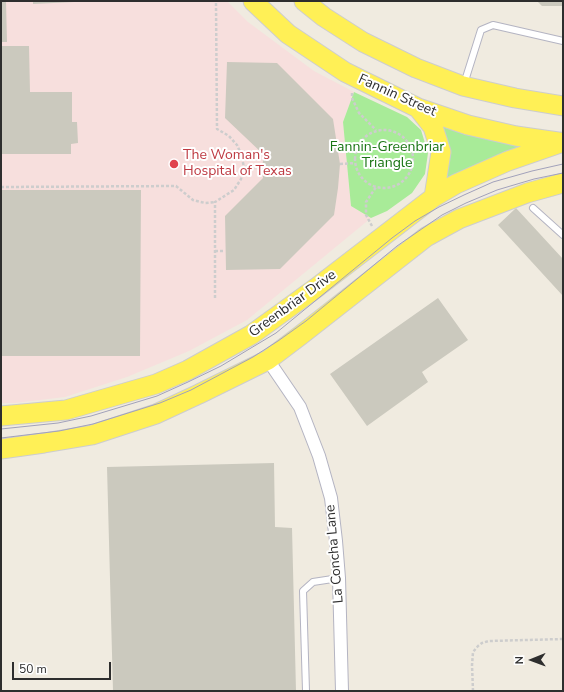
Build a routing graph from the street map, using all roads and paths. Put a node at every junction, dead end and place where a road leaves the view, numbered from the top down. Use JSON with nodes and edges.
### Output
{"nodes":[{"id":1,"x":253,"y":1,"type":"edge"},
{"id":2,"x":304,"y":1,"type":"edge"},
{"id":3,"x":216,"y":3,"type":"dead end"},
{"id":4,"x":563,"y":41,"type":"edge"},
{"id":5,"x":463,"y":86,"type":"junction"},
{"id":6,"x":352,"y":90,"type":"dead end"},
{"id":7,"x":563,"y":106,"type":"edge"},
{"id":8,"x":418,"y":108,"type":"junction"},
{"id":9,"x":376,"y":130,"type":"junction"},
{"id":10,"x":562,"y":142,"type":"edge"},
{"id":11,"x":355,"y":163,"type":"junction"},
{"id":12,"x":340,"y":164,"type":"dead end"},
{"id":13,"x":244,"y":167,"type":"junction"},
{"id":14,"x":262,"y":167,"type":"dead end"},
{"id":15,"x":563,"y":183,"type":"edge"},
{"id":16,"x":376,"y":187,"type":"junction"},
{"id":17,"x":1,"y":188,"type":"edge"},
{"id":18,"x":434,"y":197,"type":"junction"},
{"id":19,"x":215,"y":202,"type":"junction"},
{"id":20,"x":533,"y":208,"type":"dead end"},
{"id":21,"x":563,"y":235,"type":"edge"},
{"id":22,"x":380,"y":239,"type":"junction"},
{"id":23,"x":225,"y":251,"type":"dead end"},
{"id":24,"x":215,"y":252,"type":"junction"},
{"id":25,"x":215,"y":298,"type":"dead end"},
{"id":26,"x":268,"y":360,"type":"junction"},
{"id":27,"x":1,"y":416,"type":"edge"},
{"id":28,"x":1,"y":449,"type":"edge"},
{"id":29,"x":339,"y":578,"type":"junction"},
{"id":30,"x":563,"y":639,"type":"edge"},
{"id":31,"x":306,"y":691,"type":"edge"},
{"id":32,"x":342,"y":691,"type":"edge"},
{"id":33,"x":473,"y":691,"type":"edge"}],
"edges":[{"from":1,"to":8,"type":"main road","name":"Fannin Street"},
{"from":2,"to":5,"type":"main road"},
{"from":3,"to":13,"type":"path"},
{"from":4,"to":5,"type":"lane"},
{"from":5,"to":7,"type":"main road"},
{"from":6,"to":9,"type":"path"},
{"from":8,"to":10,"type":"main road","name":"Fannin Street"},
{"from":8,"to":18,"type":"main road"},
{"from":9,"to":11,"type":"path"},
{"from":9,"to":16,"type":"path"},
{"from":10,"to":18,"type":"main road","name":"Greenbriar Drive"},
{"from":11,"to":12,"type":"path"},
{"from":11,"to":16,"type":"path"},
{"from":13,"to":14,"type":"path"},
{"from":13,"to":19,"type":"path"},
{"from":15,"to":26,"type":"main road","name":"Greenbriar Drive"},
{"from":16,"to":22,"type":"path"},
{"from":17,"to":19,"type":"path"},
{"from":18,"to":22,"type":"main road","name":"Greenbriar Drive"},
{"from":19,"to":24,"type":"path"},
{"from":20,"to":21,"type":"lane"},
{"from":22,"to":27,"type":"main road","name":"Greenbriar Drive"},
{"from":23,"to":24,"type":"path"},
{"from":24,"to":25,"type":"path"},
{"from":26,"to":28,"type":"main road","name":"Greenbriar Drive"},
{"from":26,"to":29,"type":"street","name":"La Concha Lane"},
{"from":29,"to":31,"type":"lane"},
{"from":29,"to":32,"type":"street","name":"La Concha Lane"},
{"from":30,"to":33,"type":"path"}]}
